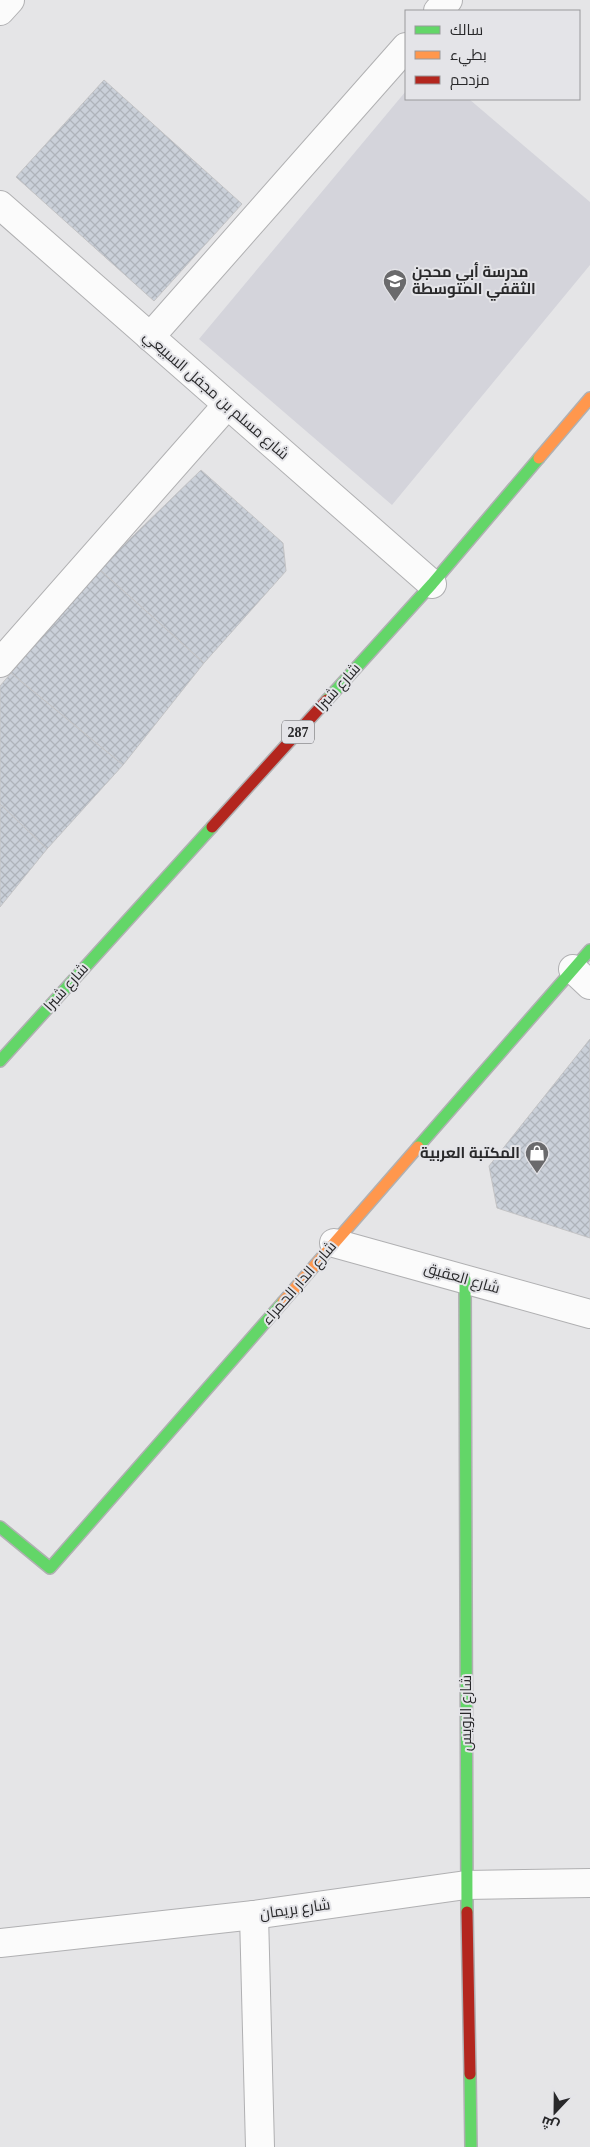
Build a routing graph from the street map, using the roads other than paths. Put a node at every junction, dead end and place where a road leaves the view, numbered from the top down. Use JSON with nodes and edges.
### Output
{"nodes":[{"id":1,"x":10,"y":0,"type":"edge"},
{"id":2,"x":448,"y":0,"type":"edge"},
{"id":3,"x":439,"y":10,"type":"edge"},
{"id":4,"x":0,"y":11,"type":"edge"},
{"id":5,"x":405,"y":48,"type":"edge"},
{"id":6,"x":0,"y":205,"type":"edge"},
{"id":7,"x":150,"y":337,"type":"junction"},
{"id":8,"x":590,"y":398,"type":"edge"},
{"id":9,"x":228,"y":405,"type":"junction"},
{"id":10,"x":432,"y":584,"type":"junction"},
{"id":11,"x":0,"y":663,"type":"edge"},
{"id":12,"x":584,"y":968,"type":"edge"},
{"id":13,"x":2,"y":1056,"type":"edge"},
{"id":14,"x":334,"y":1243,"type":"junction"},
{"id":15,"x":465,"y":1279,"type":"junction"},
{"id":16,"x":590,"y":1314,"type":"edge"},
{"id":17,"x":0,"y":1527,"type":"edge"},
{"id":18,"x":590,"y":1883,"type":"edge"},
{"id":19,"x":466,"y":1885,"type":"junction"},
{"id":20,"x":254,"y":1915,"type":"junction"},
{"id":21,"x":0,"y":1943,"type":"edge"},
{"id":22,"x":260,"y":2147,"type":"edge"},
{"id":23,"x":471,"y":2147,"type":"edge"}],
"edges":[{"from":1,"to":4,"type":"street"},
{"from":2,"to":3,"type":"street"},
{"from":5,"to":7,"type":"street"},
{"from":6,"to":7,"type":"street","name":"شارع مسلم بن مجفل السبيعي"},
{"from":7,"to":9,"type":"street","name":"شارع مسلم بن مجفل السبيعي"},
{"from":8,"to":10,"type":"street","name":"شارع شبرا","number":"287"},
{"from":9,"to":10,"type":"street","name":"شارع مسلم بن مجفل السبيعي"},
{"from":9,"to":11,"type":"street"},
{"from":10,"to":13,"type":"street","name":"شارع شبرا","number":"287"},
{"from":12,"to":14,"type":"street","name":"شارع الدار الحمراء"},
{"from":14,"to":15,"type":"street","name":"شارع العقيق"},
{"from":14,"to":17,"type":"street","name":"شارع الدار الحمراء"},
{"from":15,"to":16,"type":"street","name":"شارع العقيق"},
{"from":15,"to":19,"type":"street","name":"شارع الرويس"},
{"from":18,"to":19,"type":"street","name":"شارع بريمان"},
{"from":19,"to":20,"type":"street","name":"شارع بريمان"},
{"from":19,"to":23,"type":"street","name":"شارع الرويس"},
{"from":20,"to":21,"type":"street","name":"شارع بريمان"},
{"from":20,"to":22,"type":"street"}]}
